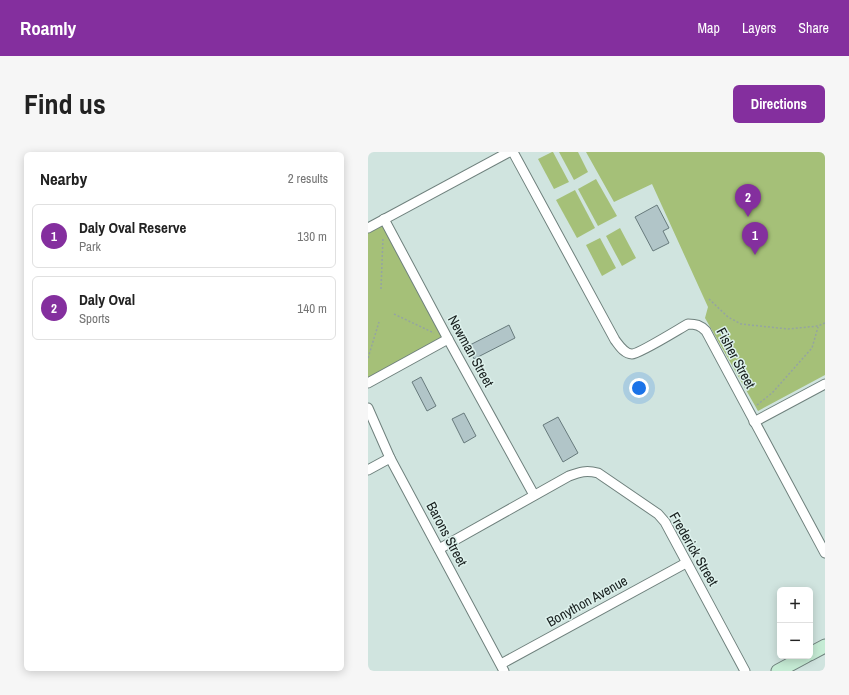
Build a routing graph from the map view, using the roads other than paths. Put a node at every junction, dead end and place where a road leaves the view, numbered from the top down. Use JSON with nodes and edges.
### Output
{"nodes":[{"id":1,"x":509,"y":152,"type":"edge"},
{"id":2,"x":514,"y":152,"type":"edge"},
{"id":3,"x":384,"y":219,"type":"junction"},
{"id":4,"x":368,"y":228,"type":"edge"},
{"id":5,"x":448,"y":339,"type":"junction"},
{"id":6,"x":368,"y":383,"type":"edge"},
{"id":7,"x":825,"y":384,"type":"edge"},
{"id":8,"x":368,"y":408,"type":"edge"},
{"id":9,"x":754,"y":422,"type":"junction"},
{"id":10,"x":390,"y":458,"type":"junction"},
{"id":11,"x":368,"y":470,"type":"edge"},
{"id":12,"x":534,"y":495,"type":"junction"},
{"id":13,"x":439,"y":549,"type":"junction"},
{"id":14,"x":825,"y":553,"type":"edge"},
{"id":15,"x":686,"y":563,"type":"junction"},
{"id":16,"x":825,"y":646,"type":"edge"},
{"id":17,"x":813,"y":652,"type":"edge"},
{"id":18,"x":800,"y":659,"type":"edge"},
{"id":19,"x":502,"y":668,"type":"edge"},
{"id":20,"x":745,"y":671,"type":"edge"},
{"id":21,"x":778,"y":671,"type":"edge"}],
"edges":[{"from":1,"to":3,"type":"street"},
{"from":2,"to":9,"type":"street","name":"Fisher Street"},
{"from":3,"to":4,"type":"street"},
{"from":3,"to":5,"type":"street","name":"Newman Street"},
{"from":5,"to":6,"type":"street"},
{"from":5,"to":12,"type":"street","name":"Newman Street"},
{"from":7,"to":9,"type":"street"},
{"from":8,"to":10,"type":"street","name":"Barons Street"},
{"from":9,"to":14,"type":"street","name":"Fisher Street"},
{"from":10,"to":11,"type":"street"},
{"from":10,"to":13,"type":"street","name":"Barons Street"},
{"from":12,"to":13,"type":"street","name":"Frederick Street"},
{"from":12,"to":15,"type":"street","name":"Frederick Street"},
{"from":13,"to":19,"type":"street","name":"Barons Street"},
{"from":15,"to":19,"type":"street","name":"Bonython Avenue"},
{"from":15,"to":20,"type":"street","name":"Frederick Street"},
{"from":16,"to":17,"type":"street"},
{"from":18,"to":21,"type":"street"}]}
